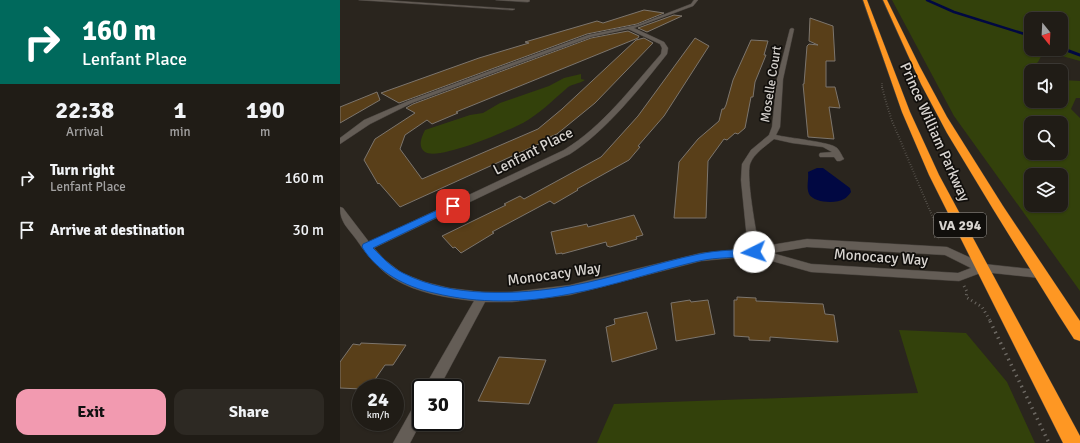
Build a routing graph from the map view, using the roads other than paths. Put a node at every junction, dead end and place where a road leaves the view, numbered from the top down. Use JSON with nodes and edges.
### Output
{"nodes":[{"id":1,"x":361,"y":0,"type":"edge"},
{"id":2,"x":498,"y":0,"type":"edge"},
{"id":3,"x":696,"y":0,"type":"edge"},
{"id":4,"x":865,"y":0,"type":"edge"},
{"id":5,"x":885,"y":0,"type":"edge"},
{"id":6,"x":528,"y":1,"type":"dead end"},
{"id":7,"x":513,"y":9,"type":"dead end"},
{"id":8,"x":630,"y":28,"type":"junction"},
{"id":9,"x":792,"y":29,"type":"dead end"},
{"id":10,"x":772,"y":136,"type":"junction"},
{"id":11,"x":340,"y":142,"type":"edge"},
{"id":12,"x":823,"y":155,"type":"dead end"},
{"id":13,"x":340,"y":210,"type":"edge"},
{"id":14,"x":367,"y":247,"type":"junction"},
{"id":15,"x":754,"y":252,"type":"junction"},
{"id":16,"x":982,"y":268,"type":"junction"},
{"id":17,"x":1040,"y":274,"type":"junction"},
{"id":18,"x":482,"y":297,"type":"junction"},
{"id":19,"x":1080,"y":334,"type":"edge"},
{"id":20,"x":436,"y":379,"type":"edge"},
{"id":21,"x":412,"y":423,"type":"edge"},
{"id":22,"x":401,"y":443,"type":"edge"},
{"id":23,"x":1073,"y":443,"type":"edge"}],
"edges":[{"from":1,"to":7,"type":"street"},
{"from":2,"to":6,"type":"street"},
{"from":3,"to":8,"type":"street"},
{"from":4,"to":16,"type":"highway","name":"Prince William Parkway","number":"VA 294"},
{"from":5,"to":17,"type":"highway","name":"Prince William Parkway","number":"VA 294"},
{"from":8,"to":11,"type":"street"},
{"from":8,"to":14,"type":"street","name":"Lenfant Place"},
{"from":9,"to":10,"type":"street","name":"Moselle Court"},
{"from":10,"to":12,"type":"street"},
{"from":10,"to":15,"type":"street","name":"Moselle Court"},
{"from":13,"to":14,"type":"street","name":"Monocacy Way"},
{"from":14,"to":18,"type":"street","name":"Monocacy Way"},
{"from":15,"to":16,"type":"street","name":"Monocacy Way"},
{"from":15,"to":16,"type":"street","name":"Monocacy Way"},
{"from":15,"to":18,"type":"street","name":"Monocacy Way"},
{"from":16,"to":17,"type":"street","name":"Monocacy Way"},
{"from":16,"to":23,"type":"highway","name":"Prince William Parkway","number":"VA 294"},
{"from":17,"to":19,"type":"highway","name":"Prince William Parkway","number":"VA 294"},
{"from":18,"to":20,"type":"street"},
{"from":21,"to":22,"type":"street"}]}
